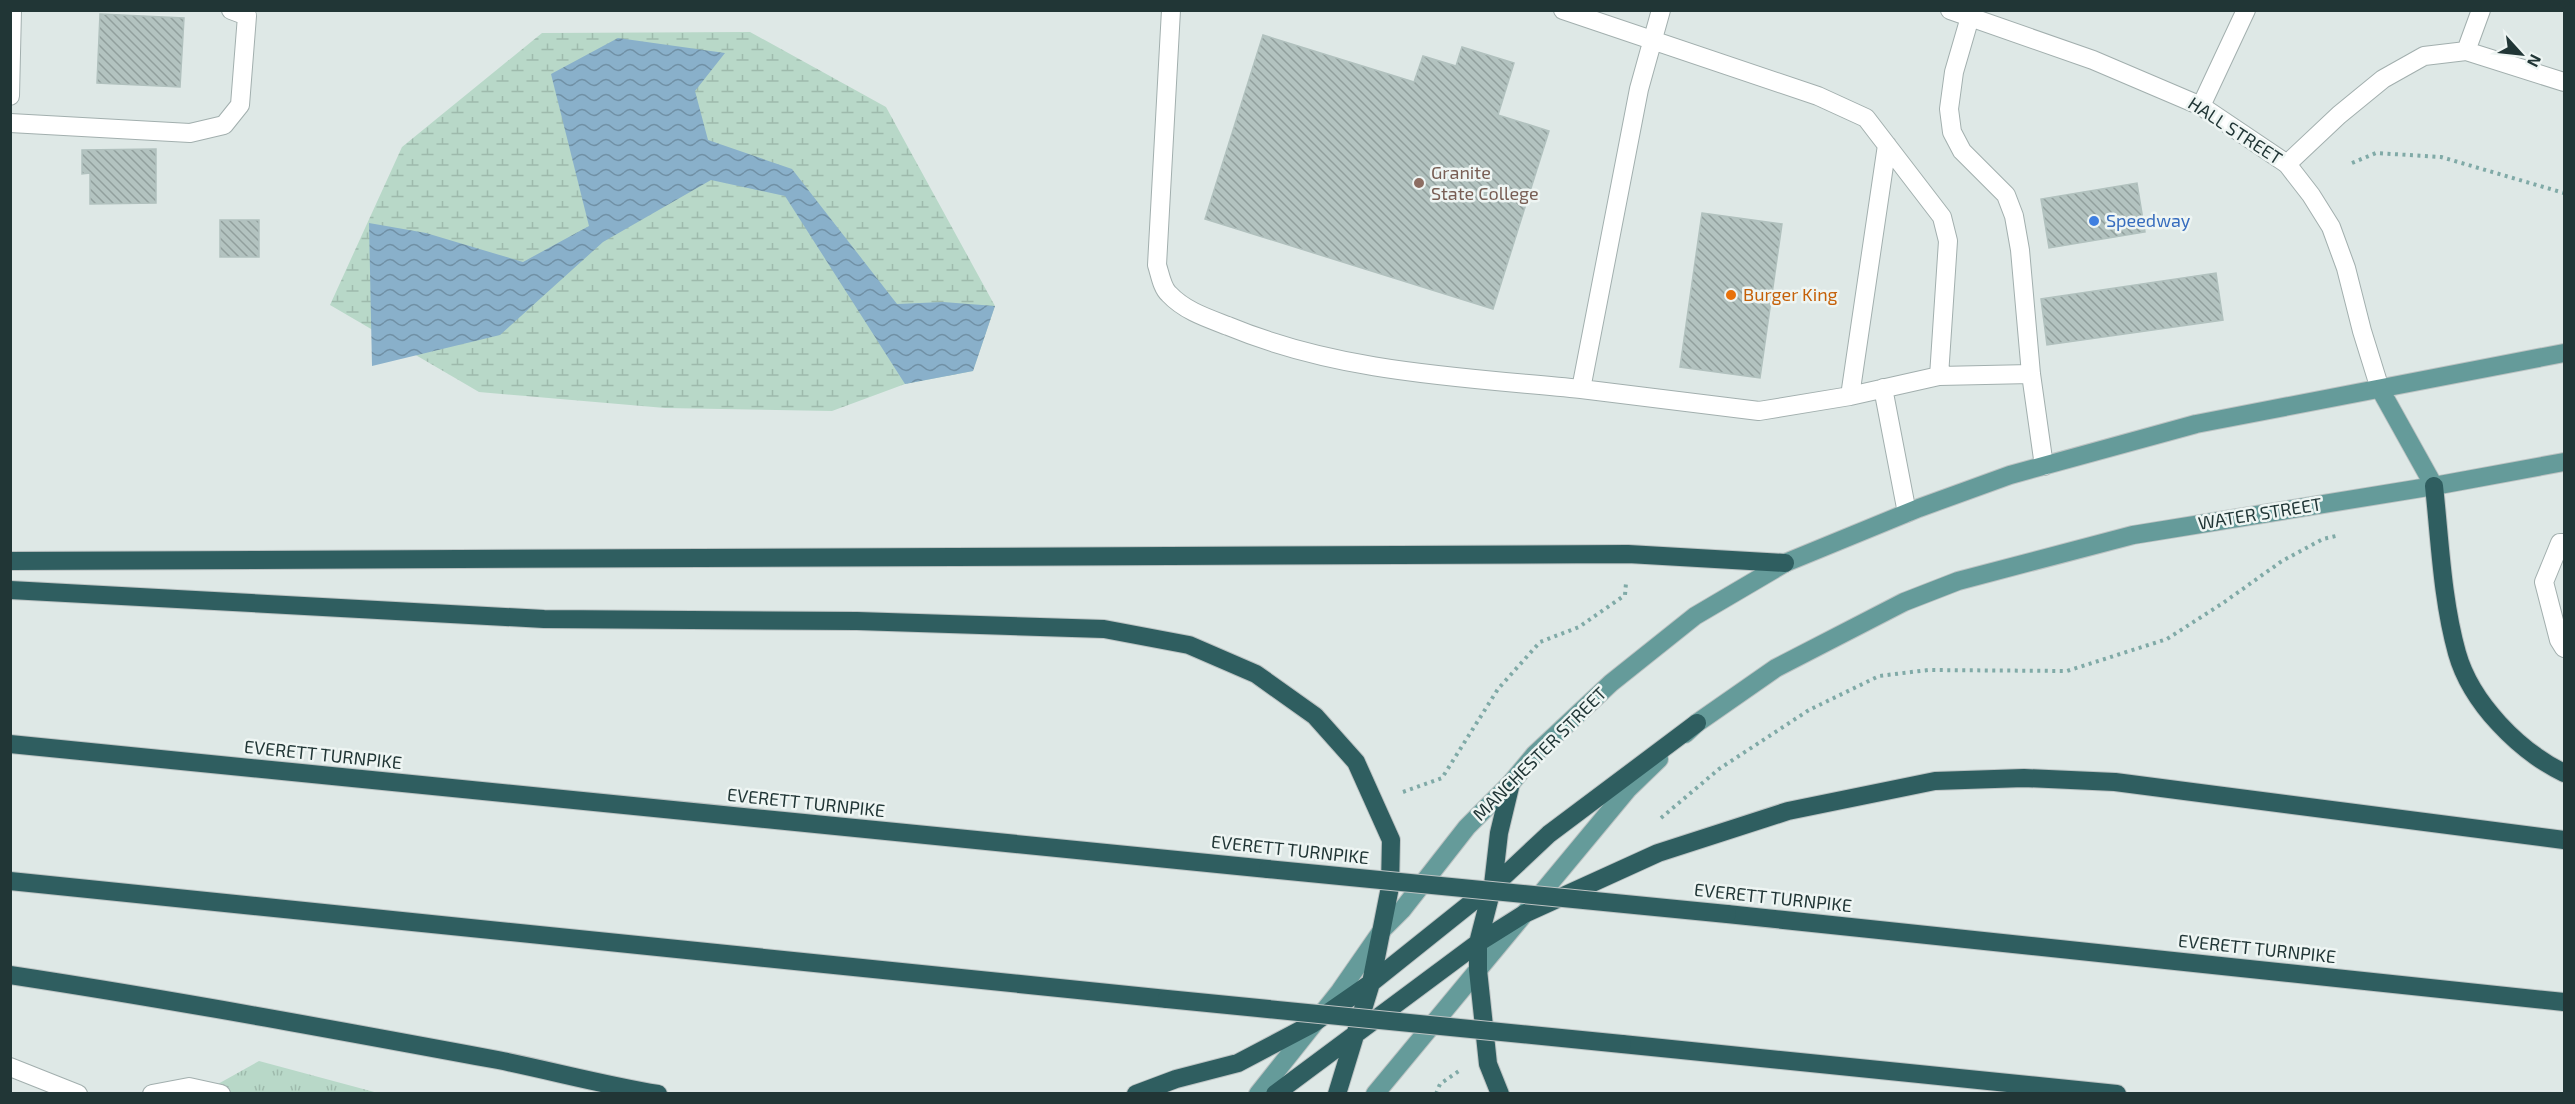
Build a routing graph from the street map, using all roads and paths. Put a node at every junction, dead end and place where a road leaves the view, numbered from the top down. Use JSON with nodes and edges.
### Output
{"nodes":[{"id":1,"x":12,"y":10,"type":"edge"},
{"id":2,"x":231,"y":10,"type":"edge"},
{"id":3,"x":1171,"y":10,"type":"edge"},
{"id":4,"x":1563,"y":10,"type":"edge"},
{"id":5,"x":1661,"y":10,"type":"edge"},
{"id":6,"x":1950,"y":10,"type":"edge"},
{"id":7,"x":2246,"y":10,"type":"edge"},
{"id":8,"x":2481,"y":10,"type":"edge"},
{"id":9,"x":1970,"y":17,"type":"junction"},
{"id":10,"x":1991,"y":17,"type":"edge"},
{"id":11,"x":1652,"y":39,"type":"junction"},
{"id":12,"x":2466,"y":51,"type":"junction"},
{"id":13,"x":2565,"y":82,"type":"edge"},
{"id":14,"x":10,"y":96,"type":"edge"},
{"id":15,"x":2200,"y":106,"type":"junction"},
{"id":16,"x":10,"y":123,"type":"edge"},
{"id":17,"x":1887,"y":145,"type":"junction"},
{"id":18,"x":2352,"y":163,"type":"dead end"},
{"id":19,"x":2287,"y":164,"type":"junction"},
{"id":20,"x":2565,"y":193,"type":"edge"},
{"id":21,"x":2565,"y":352,"type":"edge"},
{"id":22,"x":2031,"y":375,"type":"junction"},
{"id":23,"x":1939,"y":376,"type":"junction"},
{"id":24,"x":1883,"y":388,"type":"junction"},
{"id":25,"x":1581,"y":389,"type":"junction"},
{"id":26,"x":2380,"y":389,"type":"junction"},
{"id":27,"x":1850,"y":396,"type":"junction"},
{"id":28,"x":2565,"y":462,"type":"edge"},
{"id":29,"x":2044,"y":466,"type":"junction"},
{"id":30,"x":2434,"y":486,"type":"junction"},
{"id":31,"x":1907,"y":513,"type":"junction"},
{"id":32,"x":2344,"y":534,"type":"dead end"},
{"id":33,"x":2565,"y":543,"type":"edge"},
{"id":34,"x":10,"y":561,"type":"edge"},
{"id":35,"x":1785,"y":563,"type":"junction"},
{"id":36,"x":1627,"y":582,"type":"dead end"},
{"id":37,"x":10,"y":590,"type":"edge"},
{"id":38,"x":2565,"y":648,"type":"edge"},
{"id":39,"x":1697,"y":723,"type":"junction"},
{"id":40,"x":10,"y":744,"type":"edge"},
{"id":41,"x":2565,"y":773,"type":"edge"},
{"id":42,"x":1511,"y":783,"type":"junction"},
{"id":43,"x":1403,"y":792,"type":"dead end"},
{"id":44,"x":1658,"y":820,"type":"dead end"},
{"id":45,"x":2565,"y":840,"type":"edge"},
{"id":46,"x":10,"y":881,"type":"edge"},
{"id":47,"x":1493,"y":885,"type":"junction"},
{"id":48,"x":1524,"y":914,"type":"junction"},
{"id":49,"x":1383,"y":929,"type":"junction"},
{"id":50,"x":1478,"y":943,"type":"junction"},
{"id":51,"x":1478,"y":970,"type":"junction"},
{"id":52,"x":10,"y":975,"type":"edge"},
{"id":53,"x":1371,"y":983,"type":"junction"},
{"id":54,"x":2565,"y":1002,"type":"edge"},
{"id":55,"x":1312,"y":1024,"type":"junction"},
{"id":56,"x":1357,"y":1032,"type":"junction"},
{"id":57,"x":10,"y":1067,"type":"edge"},
{"id":58,"x":1460,"y":1070,"type":"dead end"},
{"id":59,"x":78,"y":1094,"type":"edge"},
{"id":60,"x":152,"y":1094,"type":"edge"},
{"id":61,"x":221,"y":1094,"type":"edge"},
{"id":62,"x":658,"y":1094,"type":"edge"},
{"id":63,"x":1136,"y":1094,"type":"edge"},
{"id":64,"x":1258,"y":1094,"type":"edge"},
{"id":65,"x":1275,"y":1094,"type":"edge"},
{"id":66,"x":1337,"y":1094,"type":"edge"},
{"id":67,"x":1375,"y":1094,"type":"edge"},
{"id":68,"x":1436,"y":1094,"type":"edge"},
{"id":69,"x":1500,"y":1094,"type":"edge"},
{"id":70,"x":2117,"y":1094,"type":"edge"}],
"edges":[{"from":1,"to":14,"type":"street"},
{"from":2,"to":16,"type":"street"},
{"from":3,"to":25,"type":"street"},
{"from":4,"to":11,"type":"street"},
{"from":5,"to":11,"type":"street"},
{"from":6,"to":9,"type":"street","name":"HALL STREET"},
{"from":7,"to":15,"type":"street"},
{"from":8,"to":12,"type":"street"},
{"from":9,"to":10,"type":"street","name":"HALL STREET"},
{"from":9,"to":22,"type":"street"},
{"from":10,"to":15,"type":"street","name":"HALL STREET"},
{"from":11,"to":17,"type":"street"},
{"from":11,"to":25,"type":"street"},
{"from":12,"to":13,"type":"street"},
{"from":12,"to":19,"type":"street"},
{"from":15,"to":19,"type":"street","name":"HALL STREET"},
{"from":17,"to":23,"type":"street"},
{"from":17,"to":27,"type":"street"},
{"from":18,"to":20,"type":"path"},
{"from":19,"to":26,"type":"street","name":"HALL STREET"},
{"from":21,"to":26,"type":"main road"},
{"from":22,"to":23,"type":"street"},
{"from":22,"to":29,"type":"street"},
{"from":23,"to":24,"type":"street"},
{"from":24,"to":27,"type":"street"},
{"from":24,"to":31,"type":"street"},
{"from":25,"to":27,"type":"street"},
{"from":26,"to":29,"type":"main road"},
{"from":26,"to":30,"type":"main road","name":"HALL STREET"},
{"from":28,"to":30,"type":"main road","name":"WATER STREET"},
{"from":29,"to":31,"type":"main road","name":"MANCHESTER STREET"},
{"from":30,"to":39,"type":"main road","name":"WATER STREET"},
{"from":30,"to":41,"type":"highway"},
{"from":31,"to":35,"type":"main road","name":"MANCHESTER STREET"},
{"from":32,"to":44,"type":"path"},
{"from":33,"to":38,"type":"street"},
{"from":34,"to":35,"type":"highway"},
{"from":35,"to":42,"type":"main road","name":"MANCHESTER STREET"},
{"from":36,"to":43,"type":"path"},
{"from":37,"to":49,"type":"highway"},
{"from":39,"to":47,"type":"highway"},
{"from":39,"to":48,"type":"main road"},
{"from":40,"to":54,"type":"highway","name":"EVERETT TURNPIKE","bridge":true},
{"from":42,"to":47,"type":"highway"},
{"from":42,"to":49,"type":"main road","name":"MANCHESTER STREET"},
{"from":45,"to":48,"type":"highway"},
{"from":46,"to":70,"type":"highway","bridge":true},
{"from":47,"to":50,"type":"highway"},
{"from":47,"to":53,"type":"highway"},
{"from":48,"to":50,"type":"highway"},
{"from":48,"to":51,"type":"main road"},
{"from":49,"to":53,"type":"highway"},
{"from":49,"to":55,"type":"main road","name":"MANCHESTER STREET"},
{"from":50,"to":51,"type":"highway"},
{"from":50,"to":56,"type":"highway"},
{"from":51,"to":67,"type":"main road"},
{"from":51,"to":69,"type":"highway"},
{"from":52,"to":62,"type":"highway"},
{"from":53,"to":55,"type":"highway"},
{"from":53,"to":56,"type":"highway"},
{"from":55,"to":63,"type":"highway"},
{"from":55,"to":64,"type":"main road","name":"MANCHESTER STREET"},
{"from":56,"to":65,"type":"highway"},
{"from":56,"to":66,"type":"highway"},
{"from":57,"to":59,"type":"street"},
{"from":58,"to":68,"type":"path"},
{"from":60,"to":61,"type":"street"}]}
